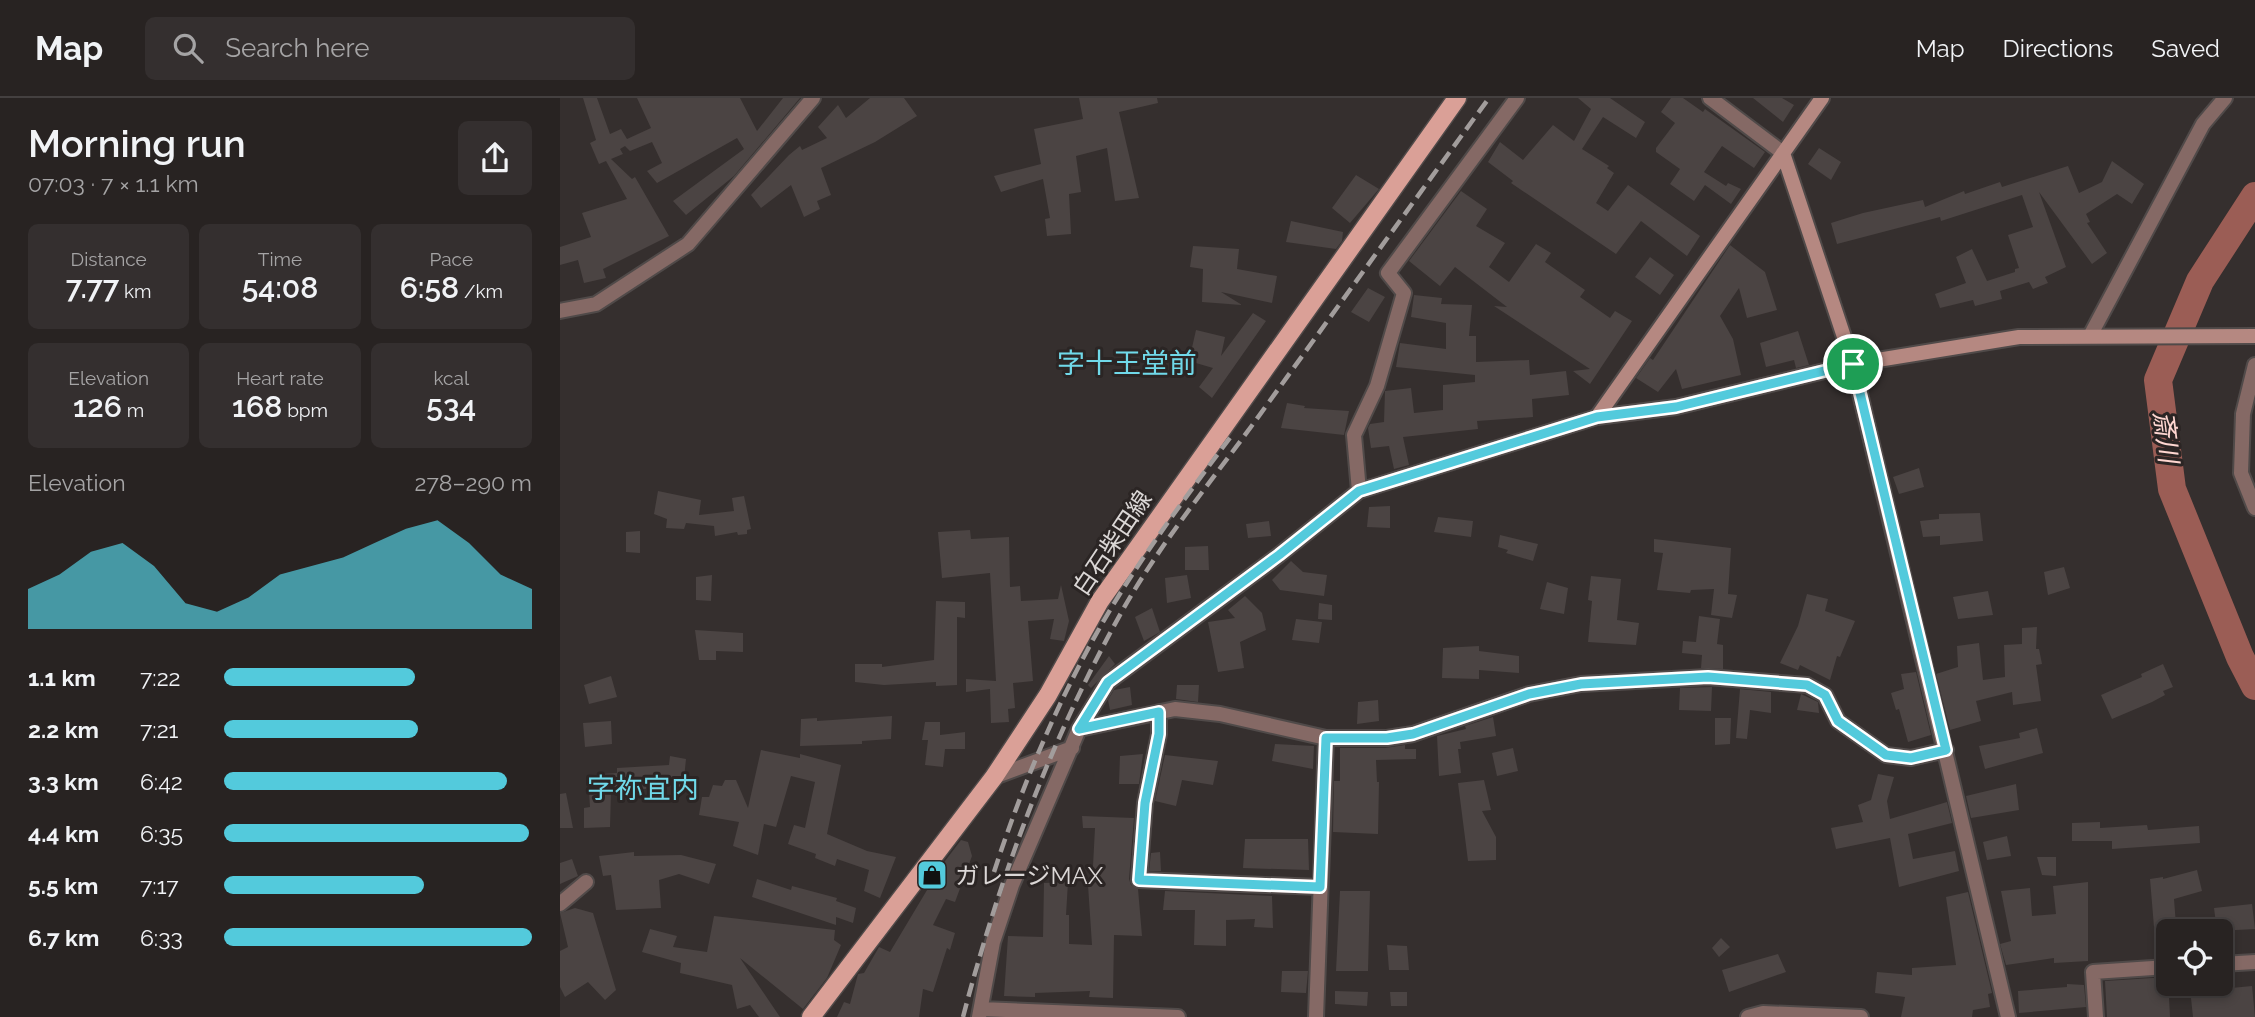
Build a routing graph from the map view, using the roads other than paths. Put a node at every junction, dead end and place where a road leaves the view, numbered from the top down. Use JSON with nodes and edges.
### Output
{"nodes":[{"id":1,"x":813,"y":98,"type":"edge"},
{"id":2,"x":1457,"y":98,"type":"edge"},
{"id":3,"x":1517,"y":98,"type":"edge"},
{"id":4,"x":1710,"y":98,"type":"edge"},
{"id":5,"x":1822,"y":98,"type":"edge"},
{"id":6,"x":2225,"y":98,"type":"edge"},
{"id":7,"x":1783,"y":153,"type":"junction"},
{"id":8,"x":560,"y":311,"type":"edge"},
{"id":9,"x":2090,"y":336,"type":"junction"},
{"id":10,"x":2255,"y":336,"type":"edge"},
{"id":11,"x":1853,"y":364,"type":"junction"},
{"id":12,"x":2255,"y":365,"type":"edge"},
{"id":13,"x":1597,"y":417,"type":"junction"},
{"id":14,"x":1359,"y":491,"type":"junction"},
{"id":15,"x":2255,"y":508,"type":"edge"},
{"id":16,"x":1159,"y":712,"type":"junction"},
{"id":17,"x":1079,"y":729,"type":"junction"},
{"id":18,"x":1326,"y":738,"type":"junction"},
{"id":19,"x":1072,"y":748,"type":"junction"},
{"id":20,"x":1946,"y":750,"type":"junction"},
{"id":21,"x":994,"y":777,"type":"junction"},
{"id":22,"x":586,"y":881,"type":"dead end"},
{"id":23,"x":1320,"y":887,"type":"junction"},
{"id":24,"x":560,"y":904,"type":"edge"},
{"id":25,"x":2255,"y":962,"type":"edge"},
{"id":26,"x":2233,"y":963,"type":"edge"},
{"id":27,"x":2156,"y":968,"type":"edge"},
{"id":28,"x":980,"y":1013,"type":"edge"},
{"id":29,"x":811,"y":1017,"type":"edge"},
{"id":30,"x":1178,"y":1017,"type":"edge"},
{"id":31,"x":1315,"y":1017,"type":"edge"},
{"id":32,"x":1748,"y":1017,"type":"edge"},
{"id":33,"x":1861,"y":1017,"type":"edge"},
{"id":34,"x":2008,"y":1017,"type":"edge"},
{"id":35,"x":2095,"y":1017,"type":"edge"}],
"edges":[{"from":1,"to":8,"type":"street"},
{"from":2,"to":21,"type":"main road","name":"白石柴田線"},
{"from":3,"to":14,"type":"street"},
{"from":4,"to":7,"type":"street"},
{"from":5,"to":7,"type":"street"},
{"from":6,"to":9,"type":"street"},
{"from":7,"to":11,"type":"street"},
{"from":7,"to":13,"type":"street"},
{"from":9,"to":10,"type":"street"},
{"from":9,"to":11,"type":"street"},
{"from":11,"to":13,"type":"street"},
{"from":11,"to":20,"type":"street"},
{"from":12,"to":15,"type":"street"},
{"from":13,"to":14,"type":"street"},
{"from":14,"to":17,"type":"street"},
{"from":16,"to":17,"type":"street"},
{"from":16,"to":18,"type":"street"},
{"from":16,"to":23,"type":"street"},
{"from":17,"to":19,"type":"street"},
{"from":18,"to":20,"type":"street"},
{"from":18,"to":23,"type":"street"},
{"from":19,"to":21,"type":"street"},
{"from":19,"to":28,"type":"street"},
{"from":20,"to":34,"type":"street"},
{"from":21,"to":29,"type":"main road","name":"白石柴田線"},
{"from":22,"to":24,"type":"street"},
{"from":23,"to":31,"type":"street"},
{"from":25,"to":26,"type":"street"},
{"from":27,"to":35,"type":"street"},
{"from":28,"to":30,"type":"street"},
{"from":32,"to":33,"type":"street"}]}
